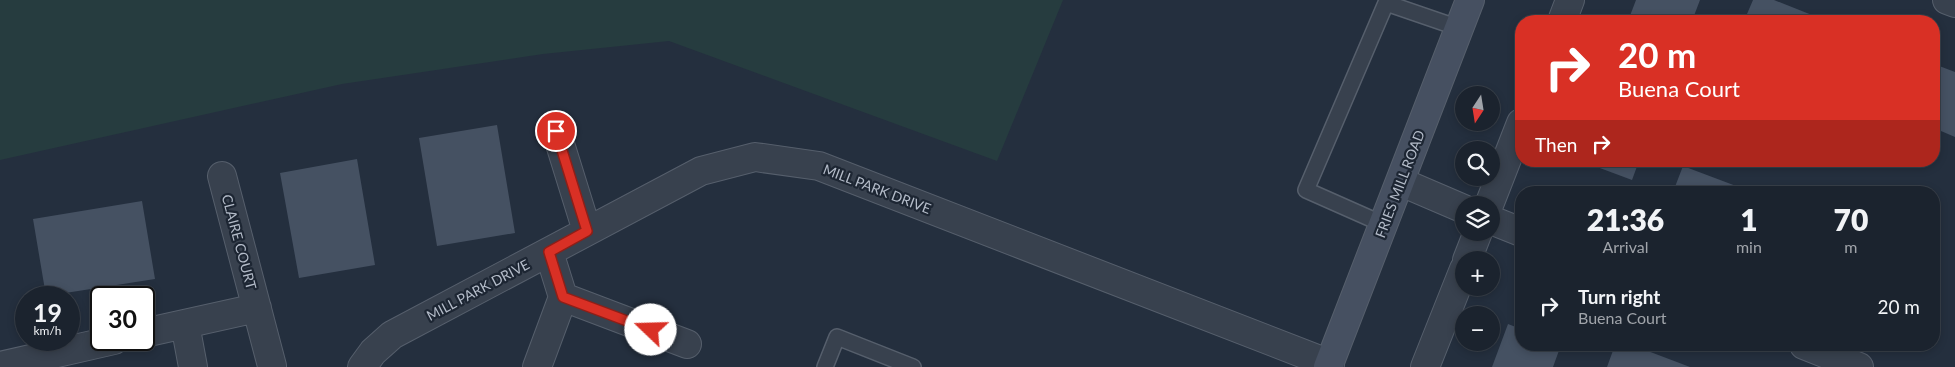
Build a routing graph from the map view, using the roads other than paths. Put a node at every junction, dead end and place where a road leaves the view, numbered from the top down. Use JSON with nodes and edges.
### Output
{"nodes":[{"id":1,"x":1470,"y":0,"type":"edge"},
{"id":2,"x":1570,"y":0,"type":"edge"},
{"id":3,"x":1947,"y":0,"type":"edge"},
{"id":4,"x":1385,"y":1,"type":"edge"},
{"id":5,"x":1955,"y":3,"type":"edge"},
{"id":6,"x":1564,"y":15,"type":"edge"},
{"id":7,"x":1459,"y":28,"type":"junction"},
{"id":8,"x":556,"y":131,"type":"dead end"},
{"id":9,"x":1515,"y":138,"type":"edge"},
{"id":10,"x":222,"y":176,"type":"dead end"},
{"id":11,"x":1402,"y":182,"type":"junction"},
{"id":12,"x":1493,"y":196,"type":"edge"},
{"id":13,"x":1455,"y":205,"type":"edge"},
{"id":14,"x":1500,"y":224,"type":"edge"},
{"id":15,"x":1384,"y":225,"type":"junction"},
{"id":16,"x":1515,"y":230,"type":"edge"},
{"id":17,"x":587,"y":231,"type":"junction"},
{"id":18,"x":549,"y":252,"type":"junction"},
{"id":19,"x":1455,"y":292,"type":"edge"},
{"id":20,"x":563,"y":297,"type":"junction"},
{"id":21,"x":257,"y":308,"type":"junction"},
{"id":22,"x":185,"y":324,"type":"junction"},
{"id":23,"x":155,"y":331,"type":"edge"},
{"id":24,"x":686,"y":344,"type":"dead end"},
{"id":25,"x":90,"y":345,"type":"edge"},
{"id":26,"x":1819,"y":351,"type":"edge"},
{"id":27,"x":1329,"y":365,"type":"edge"},
{"id":28,"x":0,"y":366,"type":"edge"},
{"id":29,"x":272,"y":366,"type":"dead end"},
{"id":30,"x":193,"y":367,"type":"edge"},
{"id":31,"x":362,"y":367,"type":"edge"},
{"id":32,"x":537,"y":367,"type":"edge"},
{"id":33,"x":824,"y":367,"type":"edge"},
{"id":34,"x":913,"y":367,"type":"edge"},
{"id":35,"x":1425,"y":367,"type":"edge"},
{"id":36,"x":1859,"y":367,"type":"edge"}],
"edges":[{"from":1,"to":7,"type":"main road","name":"FRIES MILL ROAD"},
{"from":2,"to":6,"type":"street"},
{"from":3,"to":5,"type":"street"},
{"from":4,"to":7,"type":"lane"},
{"from":4,"to":15,"type":"lane"},
{"from":7,"to":11,"type":"main road","name":"FRIES MILL ROAD"},
{"from":8,"to":17,"type":"street"},
{"from":9,"to":12,"type":"street"},
{"from":10,"to":21,"type":"street","name":"CLAIRE COURT"},
{"from":11,"to":13,"type":"street"},
{"from":11,"to":15,"type":"main road","name":"FRIES MILL ROAD"},
{"from":14,"to":16,"type":"street"},
{"from":15,"to":27,"type":"main road","name":"FRIES MILL ROAD"},
{"from":17,"to":18,"type":"street","name":"MILL PARK DRIVE"},
{"from":17,"to":27,"type":"street","name":"MILL PARK DRIVE"},
{"from":18,"to":20,"type":"street"},
{"from":18,"to":31,"type":"street","name":"MILL PARK DRIVE"},
{"from":19,"to":35,"type":"street"},
{"from":20,"to":24,"type":"street"},
{"from":20,"to":32,"type":"street"},
{"from":21,"to":22,"type":"street","name":"CLAIRE COURT"},
{"from":21,"to":29,"type":"street","name":"CLAIRE COURT"},
{"from":22,"to":23,"type":"street","name":"CLAIRE COURT"},
{"from":22,"to":30,"type":"street"},
{"from":25,"to":28,"type":"street"},
{"from":26,"to":36,"type":"street"},
{"from":33,"to":34,"type":"lane"}]}
